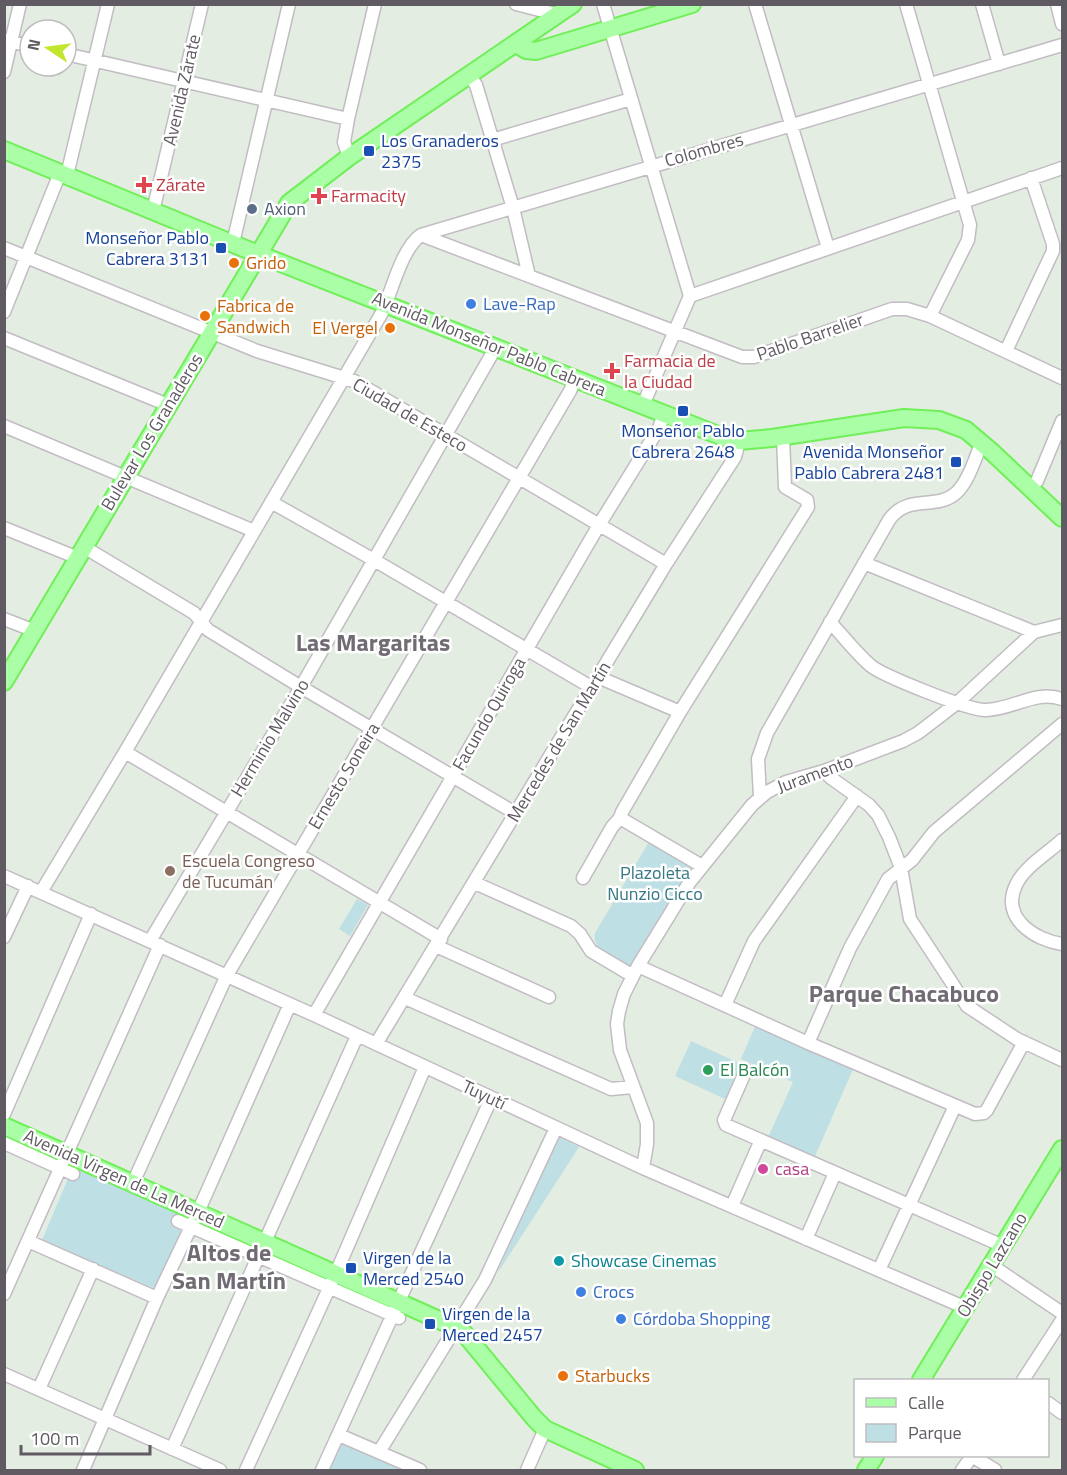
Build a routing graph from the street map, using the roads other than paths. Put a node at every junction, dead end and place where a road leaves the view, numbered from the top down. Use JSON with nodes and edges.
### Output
{"nodes":[{"id":1,"x":20,"y":4,"type":"edge"},
{"id":2,"x":108,"y":4,"type":"edge"},
{"id":3,"x":202,"y":4,"type":"edge"},
{"id":4,"x":289,"y":4,"type":"edge"},
{"id":5,"x":375,"y":4,"type":"edge"},
{"id":6,"x":516,"y":4,"type":"edge"},
{"id":7,"x":573,"y":4,"type":"edge"},
{"id":8,"x":603,"y":4,"type":"edge"},
{"id":9,"x":692,"y":4,"type":"edge"},
{"id":10,"x":755,"y":4,"type":"edge"},
{"id":11,"x":906,"y":4,"type":"edge"},
{"id":12,"x":982,"y":4,"type":"edge"},
{"id":13,"x":1057,"y":4,"type":"edge"},
{"id":14,"x":550,"y":13,"type":"edge"},
{"id":15,"x":1062,"y":24,"type":"edge"},
{"id":16,"x":611,"y":28,"type":"junction"},
{"id":17,"x":8,"y":41,"type":"edge"},
{"id":18,"x":516,"y":44,"type":"junction"},
{"id":19,"x":1062,"y":45,"type":"edge"},
{"id":20,"x":78,"y":57,"type":"edge"},
{"id":21,"x":95,"y":61,"type":"junction"},
{"id":22,"x":999,"y":64,"type":"junction"},
{"id":23,"x":4,"y":72,"type":"edge"},
{"id":24,"x":469,"y":75,"type":"junction"},
{"id":25,"x":184,"y":81,"type":"junction"},
{"id":26,"x":930,"y":84,"type":"junction"},
{"id":27,"x":631,"y":99,"type":"junction"},
{"id":28,"x":268,"y":100,"type":"junction"},
{"id":29,"x":348,"y":119,"type":"junction"},
{"id":30,"x":790,"y":124,"type":"junction"},
{"id":31,"x":492,"y":140,"type":"junction"},
{"id":32,"x":4,"y":150,"type":"edge"},
{"id":33,"x":349,"y":157,"type":"junction"},
{"id":34,"x":651,"y":165,"type":"junction"},
{"id":35,"x":1062,"y":168,"type":"edge"},
{"id":36,"x":64,"y":174,"type":"junction"},
{"id":37,"x":1031,"y":178,"type":"junction"},
{"id":38,"x":963,"y":201,"type":"junction"},
{"id":39,"x":513,"y":208,"type":"junction"},
{"id":40,"x":153,"y":211,"type":"junction"},
{"id":41,"x":421,"y":235,"type":"junction"},
{"id":42,"x":233,"y":243,"type":"junction"},
{"id":43,"x":4,"y":248,"type":"edge"},
{"id":44,"x":828,"y":248,"type":"junction"},
{"id":45,"x":258,"y":254,"type":"junction"},
{"id":46,"x":27,"y":257,"type":"junction"},
{"id":47,"x":529,"y":276,"type":"junction"},
{"id":48,"x":690,"y":296,"type":"junction"},
{"id":49,"x":386,"y":303,"type":"junction"},
{"id":50,"x":4,"y":312,"type":"edge"},
{"id":51,"x":930,"y":316,"type":"junction"},
{"id":52,"x":212,"y":332,"type":"junction"},
{"id":53,"x":675,"y":332,"type":"junction"},
{"id":54,"x":4,"y":338,"type":"edge"},
{"id":55,"x":496,"y":348,"type":"junction"},
{"id":56,"x":1006,"y":351,"type":"junction"},
{"id":57,"x":344,"y":378,"type":"junction"},
{"id":58,"x":1062,"y":378,"type":"edge"},
{"id":59,"x":575,"y":379,"type":"junction"},
{"id":60,"x":168,"y":405,"type":"junction"},
{"id":61,"x":643,"y":405,"type":"junction"},
{"id":62,"x":664,"y":414,"type":"junction"},
{"id":63,"x":1062,"y":421,"type":"edge"},
{"id":64,"x":4,"y":426,"type":"edge"},
{"id":65,"x":447,"y":435,"type":"junction"},
{"id":66,"x":783,"y":437,"type":"junction"},
{"id":67,"x":739,"y":441,"type":"junction"},
{"id":68,"x":982,"y":442,"type":"junction"},
{"id":69,"x":126,"y":477,"type":"junction"},
{"id":70,"x":520,"y":478,"type":"junction"},
{"id":71,"x":1030,"y":488,"type":"junction"},
{"id":72,"x":271,"y":502,"type":"junction"},
{"id":73,"x":1062,"y":518,"type":"edge"},
{"id":74,"x":600,"y":525,"type":"junction"},
{"id":75,"x":4,"y":528,"type":"edge"},
{"id":76,"x":254,"y":531,"type":"junction"},
{"id":77,"x":81,"y":552,"type":"junction"},
{"id":78,"x":374,"y":560,"type":"junction"},
{"id":79,"x":864,"y":563,"type":"junction"},
{"id":80,"x":666,"y":564,"type":"junction"},
{"id":81,"x":447,"y":602,"type":"junction"},
{"id":82,"x":4,"y":619,"type":"edge"},
{"id":83,"x":201,"y":622,"type":"junction"},
{"id":84,"x":830,"y":622,"type":"junction"},
{"id":85,"x":1062,"y":625,"type":"edge"},
{"id":86,"x":35,"y":631,"type":"junction"},
{"id":87,"x":1034,"y":632,"type":"junction"},
{"id":88,"x":527,"y":649,"type":"junction"},
{"id":89,"x":4,"y":682,"type":"edge"},
{"id":90,"x":595,"y":682,"type":"junction"},
{"id":91,"x":301,"y":687,"type":"junction"},
{"id":92,"x":1062,"y":699,"type":"edge"},
{"id":93,"x":957,"y":703,"type":"junction"},
{"id":94,"x":680,"y":712,"type":"junction"},
{"id":95,"x":1062,"y":724,"type":"edge"},
{"id":96,"x":372,"y":728,"type":"junction"},
{"id":97,"x":125,"y":752,"type":"junction"},
{"id":98,"x":825,"y":771,"type":"junction"},
{"id":99,"x":453,"y":776,"type":"junction"},
{"id":100,"x":857,"y":796,"type":"junction"},
{"id":101,"x":760,"y":797,"type":"junction"},
{"id":102,"x":226,"y":812,"type":"junction"},
{"id":103,"x":515,"y":813,"type":"junction"},
{"id":104,"x":621,"y":818,"type":"junction"},
{"id":105,"x":1062,"y":840,"type":"edge"},
{"id":106,"x":297,"y":854,"type":"junction"},
{"id":107,"x":702,"y":866,"type":"junction"},
{"id":108,"x":901,"y":868,"type":"junction"},
{"id":109,"x":4,"y":876,"type":"edge"},
{"id":110,"x":583,"y":878,"type":"dead end"},
{"id":111,"x":475,"y":883,"type":"junction"},
{"id":112,"x":28,"y":886,"type":"junction"},
{"id":113,"x":41,"y":892,"type":"junction"},
{"id":114,"x":379,"y":902,"type":"junction"},
{"id":115,"x":91,"y":914,"type":"junction"},
{"id":116,"x":4,"y":937,"type":"edge"},
{"id":117,"x":439,"y":942,"type":"junction"},
{"id":118,"x":155,"y":943,"type":"junction"},
{"id":119,"x":1062,"y":944,"type":"edge"},
{"id":120,"x":636,"y":971,"type":"junction"},
{"id":121,"x":226,"y":975,"type":"junction"},
{"id":122,"x":549,"y":997,"type":"dead end"},
{"id":123,"x":405,"y":998,"type":"junction"},
{"id":124,"x":290,"y":1004,"type":"junction"},
{"id":125,"x":725,"y":1005,"type":"junction"},
{"id":126,"x":314,"y":1015,"type":"junction"},
{"id":127,"x":357,"y":1036,"type":"junction"},
{"id":128,"x":1024,"y":1042,"type":"junction"},
{"id":129,"x":808,"y":1043,"type":"junction"},
{"id":130,"x":376,"y":1044,"type":"junction"},
{"id":131,"x":1062,"y":1060,"type":"edge"},
{"id":132,"x":425,"y":1067,"type":"junction"},
{"id":133,"x":746,"y":1070,"type":"dead end"},
{"id":134,"x":633,"y":1087,"type":"junction"},
{"id":135,"x":491,"y":1099,"type":"junction"},
{"id":136,"x":954,"y":1106,"type":"junction"},
{"id":137,"x":4,"y":1114,"type":"edge"},
{"id":138,"x":4,"y":1126,"type":"edge"},
{"id":139,"x":556,"y":1128,"type":"junction"},
{"id":140,"x":761,"y":1140,"type":"junction"},
{"id":141,"x":4,"y":1143,"type":"edge"},
{"id":142,"x":1062,"y":1149,"type":"edge"},
{"id":143,"x":68,"y":1165,"type":"junction"},
{"id":144,"x":643,"y":1168,"type":"junction"},
{"id":145,"x":835,"y":1173,"type":"junction"},
{"id":146,"x":133,"y":1184,"type":"junction"},
{"id":147,"x":732,"y":1206,"type":"junction"},
{"id":148,"x":909,"y":1206,"type":"junction"},
{"id":149,"x":195,"y":1219,"type":"junction"},
{"id":150,"x":178,"y":1221,"type":"dead end"},
{"id":151,"x":806,"y":1239,"type":"junction"},
{"id":152,"x":28,"y":1241,"type":"junction"},
{"id":153,"x":1003,"y":1246,"type":"junction"},
{"id":154,"x":261,"y":1249,"type":"junction"},
{"id":155,"x":991,"y":1265,"type":"junction"},
{"id":156,"x":93,"y":1269,"type":"junction"},
{"id":157,"x":879,"y":1270,"type":"junction"},
{"id":158,"x":332,"y":1280,"type":"junction"},
{"id":159,"x":4,"y":1294,"type":"edge"},
{"id":160,"x":157,"y":1298,"type":"junction"},
{"id":161,"x":966,"y":1308,"type":"junction"},
{"id":162,"x":397,"y":1312,"type":"junction"},
{"id":163,"x":1062,"y":1313,"type":"edge"},
{"id":164,"x":1062,"y":1320,"type":"edge"},
{"id":165,"x":457,"y":1328,"type":"junction"},
{"id":166,"x":4,"y":1374,"type":"edge"},
{"id":167,"x":922,"y":1379,"type":"edge"},
{"id":168,"x":1024,"y":1379,"type":"edge"},
{"id":169,"x":39,"y":1389,"type":"junction"},
{"id":170,"x":1049,"y":1404,"type":"edge"},
{"id":171,"x":1062,"y":1413,"type":"edge"},
{"id":172,"x":106,"y":1420,"type":"junction"},
{"id":173,"x":545,"y":1429,"type":"junction"},
{"id":174,"x":339,"y":1434,"type":"junction"},
{"id":175,"x":172,"y":1449,"type":"junction"},
{"id":176,"x":379,"y":1452,"type":"junction"},
{"id":177,"x":874,"y":1457,"type":"edge"},
{"id":178,"x":971,"y":1457,"type":"edge"},
{"id":179,"x":975,"y":1457,"type":"edge"},
{"id":180,"x":83,"y":1470,"type":"edge"},
{"id":181,"x":220,"y":1470,"type":"edge"},
{"id":182,"x":246,"y":1470,"type":"edge"},
{"id":183,"x":322,"y":1470,"type":"edge"},
{"id":184,"x":420,"y":1470,"type":"edge"},
{"id":185,"x":527,"y":1470,"type":"edge"},
{"id":186,"x":635,"y":1470,"type":"edge"},
{"id":187,"x":866,"y":1470,"type":"edge"},
{"id":188,"x":962,"y":1470,"type":"edge"},
{"id":189,"x":995,"y":1470,"type":"edge"}],
"edges":[{"from":1,"to":17,"type":"street"},
{"from":2,"to":21,"type":"street"},
{"from":3,"to":25,"type":"street","name":"Avenida Zárate"},
{"from":4,"to":28,"type":"street"},
{"from":5,"to":29,"type":"street"},
{"from":6,"to":14,"type":"street"},
{"from":7,"to":14,"type":"main road","name":"Bulevar Los Granaderos"},
{"from":8,"to":16,"type":"street"},
{"from":9,"to":16,"type":"main road"},
{"from":10,"to":30,"type":"street"},
{"from":11,"to":26,"type":"street"},
{"from":12,"to":22,"type":"street"},
{"from":13,"to":15,"type":"street"},
{"from":14,"to":18,"type":"main road","name":"Bulevar Los Granaderos"},
{"from":16,"to":18,"type":"main road"},
{"from":16,"to":27,"type":"street"},
{"from":17,"to":23,"type":"street"},
{"from":18,"to":24,"type":"main road","name":"Bulevar Los Granaderos"},
{"from":19,"to":22,"type":"street","name":"Colombres"},
{"from":20,"to":21,"type":"street"},
{"from":21,"to":25,"type":"street"},
{"from":21,"to":36,"type":"street"},
{"from":22,"to":26,"type":"street","name":"Colombres"},
{"from":24,"to":31,"type":"street"},
{"from":24,"to":33,"type":"main road","name":"Bulevar Los Granaderos"},
{"from":25,"to":28,"type":"street"},
{"from":25,"to":40,"type":"street","name":"Avenida Zárate"},
{"from":26,"to":30,"type":"street","name":"Colombres"},
{"from":26,"to":38,"type":"street"},
{"from":27,"to":31,"type":"street"},
{"from":27,"to":34,"type":"street"},
{"from":28,"to":29,"type":"street"},
{"from":28,"to":42,"type":"street"},
{"from":29,"to":33,"type":"street"},
{"from":30,"to":34,"type":"street","name":"Colombres"},
{"from":30,"to":44,"type":"street"},
{"from":31,"to":39,"type":"street"},
{"from":32,"to":36,"type":"main road","name":"Avenida Monseñor Pablo Cabrera"},
{"from":33,"to":45,"type":"main road","name":"Bulevar Los Granaderos"},
{"from":34,"to":39,"type":"street","name":"Colombres"},
{"from":34,"to":48,"type":"street"},
{"from":35,"to":37,"type":"street"},
{"from":36,"to":40,"type":"main road","name":"Avenida Monseñor Pablo Cabrera"},
{"from":36,"to":46,"type":"street"},
{"from":37,"to":38,"type":"street"},
{"from":37,"to":56,"type":"street"},
{"from":38,"to":44,"type":"street"},
{"from":38,"to":51,"type":"street"},
{"from":39,"to":41,"type":"street","name":"Colombres"},
{"from":39,"to":47,"type":"street"},
{"from":40,"to":42,"type":"main road","name":"Avenida Monseñor Pablo Cabrera"},
{"from":41,"to":47,"type":"street","name":"Pablo Barrelier"},
{"from":41,"to":49,"type":"street"},
{"from":42,"to":45,"type":"main road","name":"Avenida Monseñor Pablo Cabrera"},
{"from":43,"to":46,"type":"street","name":"Ciudad de Esteco"},
{"from":44,"to":48,"type":"street"},
{"from":45,"to":49,"type":"main road","name":"Avenida Monseñor Pablo Cabrera"},
{"from":45,"to":52,"type":"main road","name":"Bulevar Los Granaderos"},
{"from":46,"to":50,"type":"street"},
{"from":46,"to":52,"type":"street","name":"Ciudad de Esteco"},
{"from":47,"to":53,"type":"street","name":"Pablo Barrelier"},
{"from":48,"to":53,"type":"street"},
{"from":49,"to":55,"type":"main road","name":"Avenida Monseñor Pablo Cabrera"},
{"from":49,"to":57,"type":"street"},
{"from":51,"to":53,"type":"street","name":"Pablo Barrelier"},
{"from":51,"to":56,"type":"street","name":"Pablo Barrelier"},
{"from":52,"to":57,"type":"street","name":"Ciudad de Esteco"},
{"from":52,"to":60,"type":"main road","name":"Bulevar Los Granaderos"},
{"from":53,"to":61,"type":"street"},
{"from":54,"to":60,"type":"street"},
{"from":55,"to":59,"type":"main road","name":"Avenida Monseñor Pablo Cabrera"},
{"from":55,"to":65,"type":"street","name":"Herminio Malvino"},
{"from":56,"to":58,"type":"street","name":"Pablo Barrelier"},
{"from":57,"to":65,"type":"street","name":"Ciudad de Esteco"},
{"from":57,"to":72,"type":"street"},
{"from":59,"to":61,"type":"main road","name":"Avenida Monseñor Pablo Cabrera"},
{"from":59,"to":70,"type":"street","name":"Ernesto Soneira"},
{"from":60,"to":69,"type":"main road","name":"Bulevar Los Granaderos"},
{"from":61,"to":62,"type":"main road","name":"Avenida Monseñor Pablo Cabrera"},
{"from":62,"to":67,"type":"main road","name":"Avenida Monseñor Pablo Cabrera"},
{"from":62,"to":74,"type":"street","name":"Facundo Quiroga"},
{"from":63,"to":71,"type":"street"},
{"from":64,"to":69,"type":"street"},
{"from":65,"to":70,"type":"street","name":"Ciudad de Esteco"},
{"from":65,"to":78,"type":"street","name":"Herminio Malvino"},
{"from":66,"to":67,"type":"main road","name":"Avenida Monseñor Pablo Cabrera"},
{"from":66,"to":68,"type":"main road","name":"Avenida Monseñor Pablo Cabrera"},
{"from":66,"to":94,"type":"street"},
{"from":67,"to":80,"type":"street","name":"Mercedes de San Martín"},
{"from":68,"to":71,"type":"main road","name":"Avenida Monseñor Pablo Cabrera"},
{"from":68,"to":79,"type":"street"},
{"from":69,"to":76,"type":"street"},
{"from":69,"to":77,"type":"main road","name":"Bulevar Los Granaderos"},
{"from":70,"to":74,"type":"street","name":"Ciudad de Esteco"},
{"from":70,"to":81,"type":"street","name":"Ernesto Soneira"},
{"from":71,"to":73,"type":"main road","name":"Avenida Monseñor Pablo Cabrera"},
{"from":72,"to":76,"type":"street"},
{"from":72,"to":78,"type":"street"},
{"from":74,"to":80,"type":"street","name":"Ciudad de Esteco"},
{"from":74,"to":88,"type":"street","name":"Facundo Quiroga"},
{"from":75,"to":77,"type":"street"},
{"from":76,"to":83,"type":"street"},
{"from":77,"to":83,"type":"street"},
{"from":77,"to":86,"type":"main road","name":"Bulevar Los Granaderos"},
{"from":78,"to":81,"type":"street"},
{"from":78,"to":91,"type":"street","name":"Herminio Malvino"},
{"from":79,"to":84,"type":"street"},
{"from":79,"to":87,"type":"street"},
{"from":80,"to":90,"type":"street","name":"Mercedes de San Martín"},
{"from":81,"to":88,"type":"street"},
{"from":81,"to":96,"type":"street","name":"Ernesto Soneira"},
{"from":82,"to":86,"type":"street"},
{"from":83,"to":91,"type":"street"},
{"from":83,"to":97,"type":"street"},
{"from":84,"to":93,"type":"street"},
{"from":84,"to":101,"type":"street"},
{"from":85,"to":87,"type":"street"},
{"from":86,"to":89,"type":"main road","name":"Bulevar Los Granaderos"},
{"from":87,"to":93,"type":"street","name":"Juramento"},
{"from":88,"to":90,"type":"street"},
{"from":88,"to":99,"type":"street","name":"Facundo Quiroga"},
{"from":90,"to":94,"type":"street"},
{"from":90,"to":103,"type":"street","name":"Mercedes de San Martín"},
{"from":91,"to":96,"type":"street"},
{"from":91,"to":102,"type":"street","name":"Herminio Malvino"},
{"from":92,"to":93,"type":"street"},
{"from":93,"to":98,"type":"street","name":"Juramento"},
{"from":94,"to":104,"type":"street"},
{"from":95,"to":108,"type":"street"},
{"from":96,"to":99,"type":"street"},
{"from":96,"to":106,"type":"street","name":"Ernesto Soneira"},
{"from":97,"to":102,"type":"street"},
{"from":97,"to":113,"type":"street"},
{"from":98,"to":100,"type":"street"},
{"from":98,"to":101,"type":"street","name":"Juramento"},
{"from":99,"to":103,"type":"street"},
{"from":99,"to":114,"type":"street","name":"Facundo Quiroga"},
{"from":100,"to":108,"type":"street"},
{"from":100,"to":125,"type":"street"},
{"from":101,"to":107,"type":"street","name":"Juramento"},
{"from":102,"to":106,"type":"street"},
{"from":102,"to":118,"type":"street","name":"Herminio Malvino"},
{"from":103,"to":111,"type":"street","name":"Mercedes de San Martín"},
{"from":104,"to":107,"type":"street"},
{"from":104,"to":110,"type":"street"},
{"from":105,"to":119,"type":"street"},
{"from":106,"to":114,"type":"street"},
{"from":106,"to":121,"type":"street","name":"Ernesto Soneira"},
{"from":107,"to":120,"type":"street","name":"Juramento"},
{"from":108,"to":128,"type":"street"},
{"from":108,"to":129,"type":"street"},
{"from":109,"to":112,"type":"street","name":"Tuyutí"},
{"from":111,"to":117,"type":"street","name":"Mercedes de San Martín"},
{"from":111,"to":120,"type":"street"},
{"from":112,"to":113,"type":"street","name":"Tuyutí"},
{"from":112,"to":116,"type":"street"},
{"from":113,"to":115,"type":"street","name":"Tuyutí"},
{"from":114,"to":117,"type":"street"},
{"from":114,"to":126,"type":"street","name":"Facundo Quiroga"},
{"from":115,"to":118,"type":"street","name":"Tuyutí"},
{"from":115,"to":137,"type":"street"},
{"from":117,"to":122,"type":"street"},
{"from":117,"to":123,"type":"street","name":"Mercedes de San Martín"},
{"from":118,"to":121,"type":"street","name":"Tuyutí"},
{"from":118,"to":143,"type":"street","name":"Herminio Malvino"},
{"from":120,"to":125,"type":"street"},
{"from":120,"to":134,"type":"street","name":"Juramento"},
{"from":121,"to":124,"type":"street","name":"Tuyutí"},
{"from":121,"to":146,"type":"street","name":"Ernesto Soneira"},
{"from":123,"to":130,"type":"street","name":"Mercedes de San Martín"},
{"from":123,"to":134,"type":"street"},
{"from":124,"to":126,"type":"street","name":"Tuyutí"},
{"from":124,"to":149,"type":"street"},
{"from":125,"to":129,"type":"street"},
{"from":126,"to":127,"type":"street","name":"Tuyutí"},
{"from":127,"to":130,"type":"street","name":"Tuyutí"},
{"from":127,"to":154,"type":"street"},
{"from":128,"to":131,"type":"street"},
{"from":128,"to":136,"type":"street"},
{"from":129,"to":136,"type":"street"},
{"from":130,"to":132,"type":"street","name":"Tuyutí"},
{"from":132,"to":135,"type":"street","name":"Tuyutí"},
{"from":132,"to":158,"type":"street"},
{"from":133,"to":140,"type":"street"},
{"from":134,"to":144,"type":"street","name":"Juramento"},
{"from":135,"to":139,"type":"street","name":"Tuyutí"},
{"from":135,"to":162,"type":"street"},
{"from":136,"to":148,"type":"street"},
{"from":138,"to":143,"type":"main road","name":"Avenida Virgen de La Merced"},
{"from":139,"to":144,"type":"street","name":"Tuyutí"},
{"from":139,"to":165,"type":"street"},
{"from":140,"to":145,"type":"street"},
{"from":140,"to":147,"type":"street"},
{"from":141,"to":143,"type":"street","name":"Avenida Virgen de La Merced"},
{"from":142,"to":153,"type":"main road","name":"Obispo Lazcano"},
{"from":143,"to":146,"type":"main road","name":"Avenida Virgen de La Merced"},
{"from":143,"to":152,"type":"street","name":"Herminio Malvino"},
{"from":144,"to":147,"type":"street","name":"Tuyutí"},
{"from":145,"to":148,"type":"street"},
{"from":145,"to":151,"type":"street"},
{"from":146,"to":149,"type":"main road","name":"Avenida Virgen de La Merced"},
{"from":147,"to":151,"type":"street","name":"Tuyutí"},
{"from":148,"to":153,"type":"street"},
{"from":148,"to":157,"type":"street"},
{"from":149,"to":150,"type":"street","name":"Avenida Virgen de La Merced"},
{"from":149,"to":154,"type":"main road","name":"Avenida Virgen de La Merced"},
{"from":149,"to":160,"type":"street"},
{"from":151,"to":157,"type":"street","name":"Tuyutí"},
{"from":152,"to":156,"type":"street"},
{"from":152,"to":159,"type":"street","name":"Herminio Malvino"},
{"from":153,"to":155,"type":"main road","name":"Obispo Lazcano"},
{"from":154,"to":158,"type":"main road","name":"Avenida Virgen de La Merced"},
{"from":154,"to":175,"type":"street"},
{"from":155,"to":161,"type":"main road","name":"Obispo Lazcano"},
{"from":155,"to":163,"type":"street"},
{"from":156,"to":160,"type":"street"},
{"from":156,"to":169,"type":"street"},
{"from":157,"to":161,"type":"street","name":"Tuyutí"},
{"from":158,"to":162,"type":"main road","name":"Avenida Virgen de La Merced"},
{"from":158,"to":182,"type":"street"},
{"from":160,"to":172,"type":"street"},
{"from":161,"to":167,"type":"main road","name":"Obispo Lazcano"},
{"from":162,"to":165,"type":"main road","name":"Avenida Virgen de La Merced"},
{"from":162,"to":174,"type":"street"},
{"from":164,"to":168,"type":"street"},
{"from":165,"to":173,"type":"main road","name":"Avenida Virgen de La Merced"},
{"from":165,"to":176,"type":"street"},
{"from":166,"to":169,"type":"street"},
{"from":169,"to":172,"type":"street"},
{"from":170,"to":171,"type":"street"},
{"from":172,"to":175,"type":"street"},
{"from":172,"to":180,"type":"street"},
{"from":173,"to":185,"type":"street"},
{"from":173,"to":186,"type":"main road","name":"Avenida Virgen de La Merced"},
{"from":174,"to":176,"type":"street"},
{"from":174,"to":183,"type":"street"},
{"from":175,"to":181,"type":"street"},
{"from":176,"to":184,"type":"street"},
{"from":177,"to":187,"type":"main road"},
{"from":178,"to":188,"type":"street"},
{"from":179,"to":189,"type":"street"}]}
